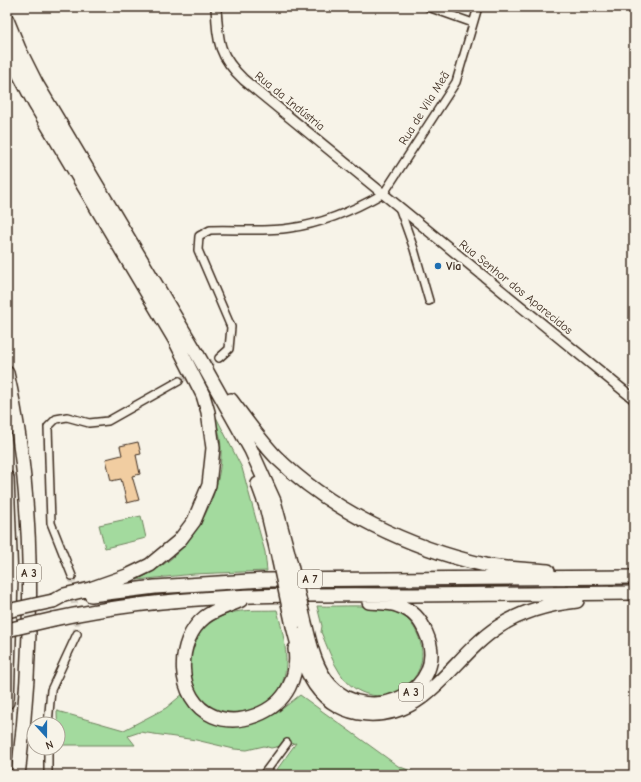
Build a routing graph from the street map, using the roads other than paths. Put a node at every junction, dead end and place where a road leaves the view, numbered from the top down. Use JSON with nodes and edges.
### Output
{"nodes":[{"id":1,"x":216,"y":7,"type":"edge"},
{"id":2,"x":428,"y":7,"type":"edge"},
{"id":3,"x":478,"y":7,"type":"edge"},
{"id":4,"x":7,"y":20,"type":"edge"},
{"id":5,"x":473,"y":22,"type":"junction"},
{"id":6,"x":7,"y":51,"type":"edge"},
{"id":7,"x":384,"y":193,"type":"junction"},
{"id":8,"x":398,"y":205,"type":"junction"},
{"id":9,"x":429,"y":301,"type":"dead end"},
{"id":10,"x":175,"y":340,"type":"junction"},
{"id":11,"x":196,"y":352,"type":"junction"},
{"id":12,"x":219,"y":358,"type":"tunnel mouth"},
{"id":13,"x":7,"y":373,"type":"edge"},
{"id":14,"x":179,"y":381,"type":"tunnel mouth"},
{"id":15,"x":634,"y":399,"type":"edge"},
{"id":16,"x":7,"y":478,"type":"edge"},
{"id":17,"x":282,"y":552,"type":"junction"},
{"id":18,"x":72,"y":576,"type":"tunnel mouth"},
{"id":19,"x":634,"y":577,"type":"edge"},
{"id":20,"x":568,"y":578,"type":"junction"},
{"id":21,"x":613,"y":593,"type":"junction"},
{"id":22,"x":634,"y":593,"type":"edge"},
{"id":23,"x":356,"y":594,"type":"junction"},
{"id":24,"x":249,"y":596,"type":"junction"},
{"id":25,"x":53,"y":601,"type":"junction"},
{"id":26,"x":7,"y":610,"type":"edge"},
{"id":27,"x":299,"y":626,"type":"junction"},
{"id":28,"x":7,"y":630,"type":"edge"},
{"id":29,"x":77,"y":634,"type":"tunnel mouth"},
{"id":30,"x":7,"y":702,"type":"edge"},
{"id":31,"x":49,"y":716,"type":"edge"},
{"id":32,"x":287,"y":743,"type":"dead end"},
{"id":33,"x":48,"y":756,"type":"edge"},
{"id":34,"x":18,"y":774,"type":"edge"},
{"id":35,"x":48,"y":775,"type":"edge"},
{"id":36,"x":264,"y":775,"type":"edge"}],
"edges":[{"from":1,"to":7,"type":"street","name":"Rua da Indústria"},
{"from":2,"to":5,"type":"street"},
{"from":3,"to":5,"type":"street","name":"Rua de Vila Meã"},
{"from":4,"to":11,"type":"highway"},
{"from":5,"to":7,"type":"street","name":"Rua de Vila Meã"},
{"from":6,"to":10,"type":"highway"},
{"from":7,"to":8,"type":"street","name":"Rua Senhor dos Aparecidos"},
{"from":7,"to":12,"type":"street"},
{"from":8,"to":9,"type":"street"},
{"from":8,"to":15,"type":"street","name":"Rua Senhor dos Aparecidos"},
{"from":10,"to":17,"type":"highway"},
{"from":10,"to":25,"type":"highway"},
{"from":11,"to":17,"type":"highway"},
{"from":11,"to":20,"type":"highway"},
{"from":13,"to":34,"type":"highway","number":"A 3"},
{"from":14,"to":18,"type":"street"},
{"from":16,"to":30,"type":"highway","number":"A 3"},
{"from":17,"to":27,"type":"highway","bridge":true},
{"from":19,"to":20,"type":"highway","number":"A 7"},
{"from":20,"to":25,"type":"highway","number":"A 7"},
{"from":21,"to":22,"type":"highway","number":"A 7"},
{"from":21,"to":23,"type":"highway","number":"A 7"},
{"from":21,"to":27,"type":"highway","number":"A 7"},
{"from":23,"to":24,"type":"highway","number":"A 7"},
{"from":23,"to":27,"type":"highway","number":"A 3"},
{"from":24,"to":27,"type":"highway"},
{"from":24,"to":28,"type":"highway","number":"A 7","bridge":true},
{"from":25,"to":26,"type":"highway","number":"A 7","bridge":true},
{"from":29,"to":31,"type":"street"},
{"from":32,"to":36,"type":"street"},
{"from":33,"to":35,"type":"street"}]}
